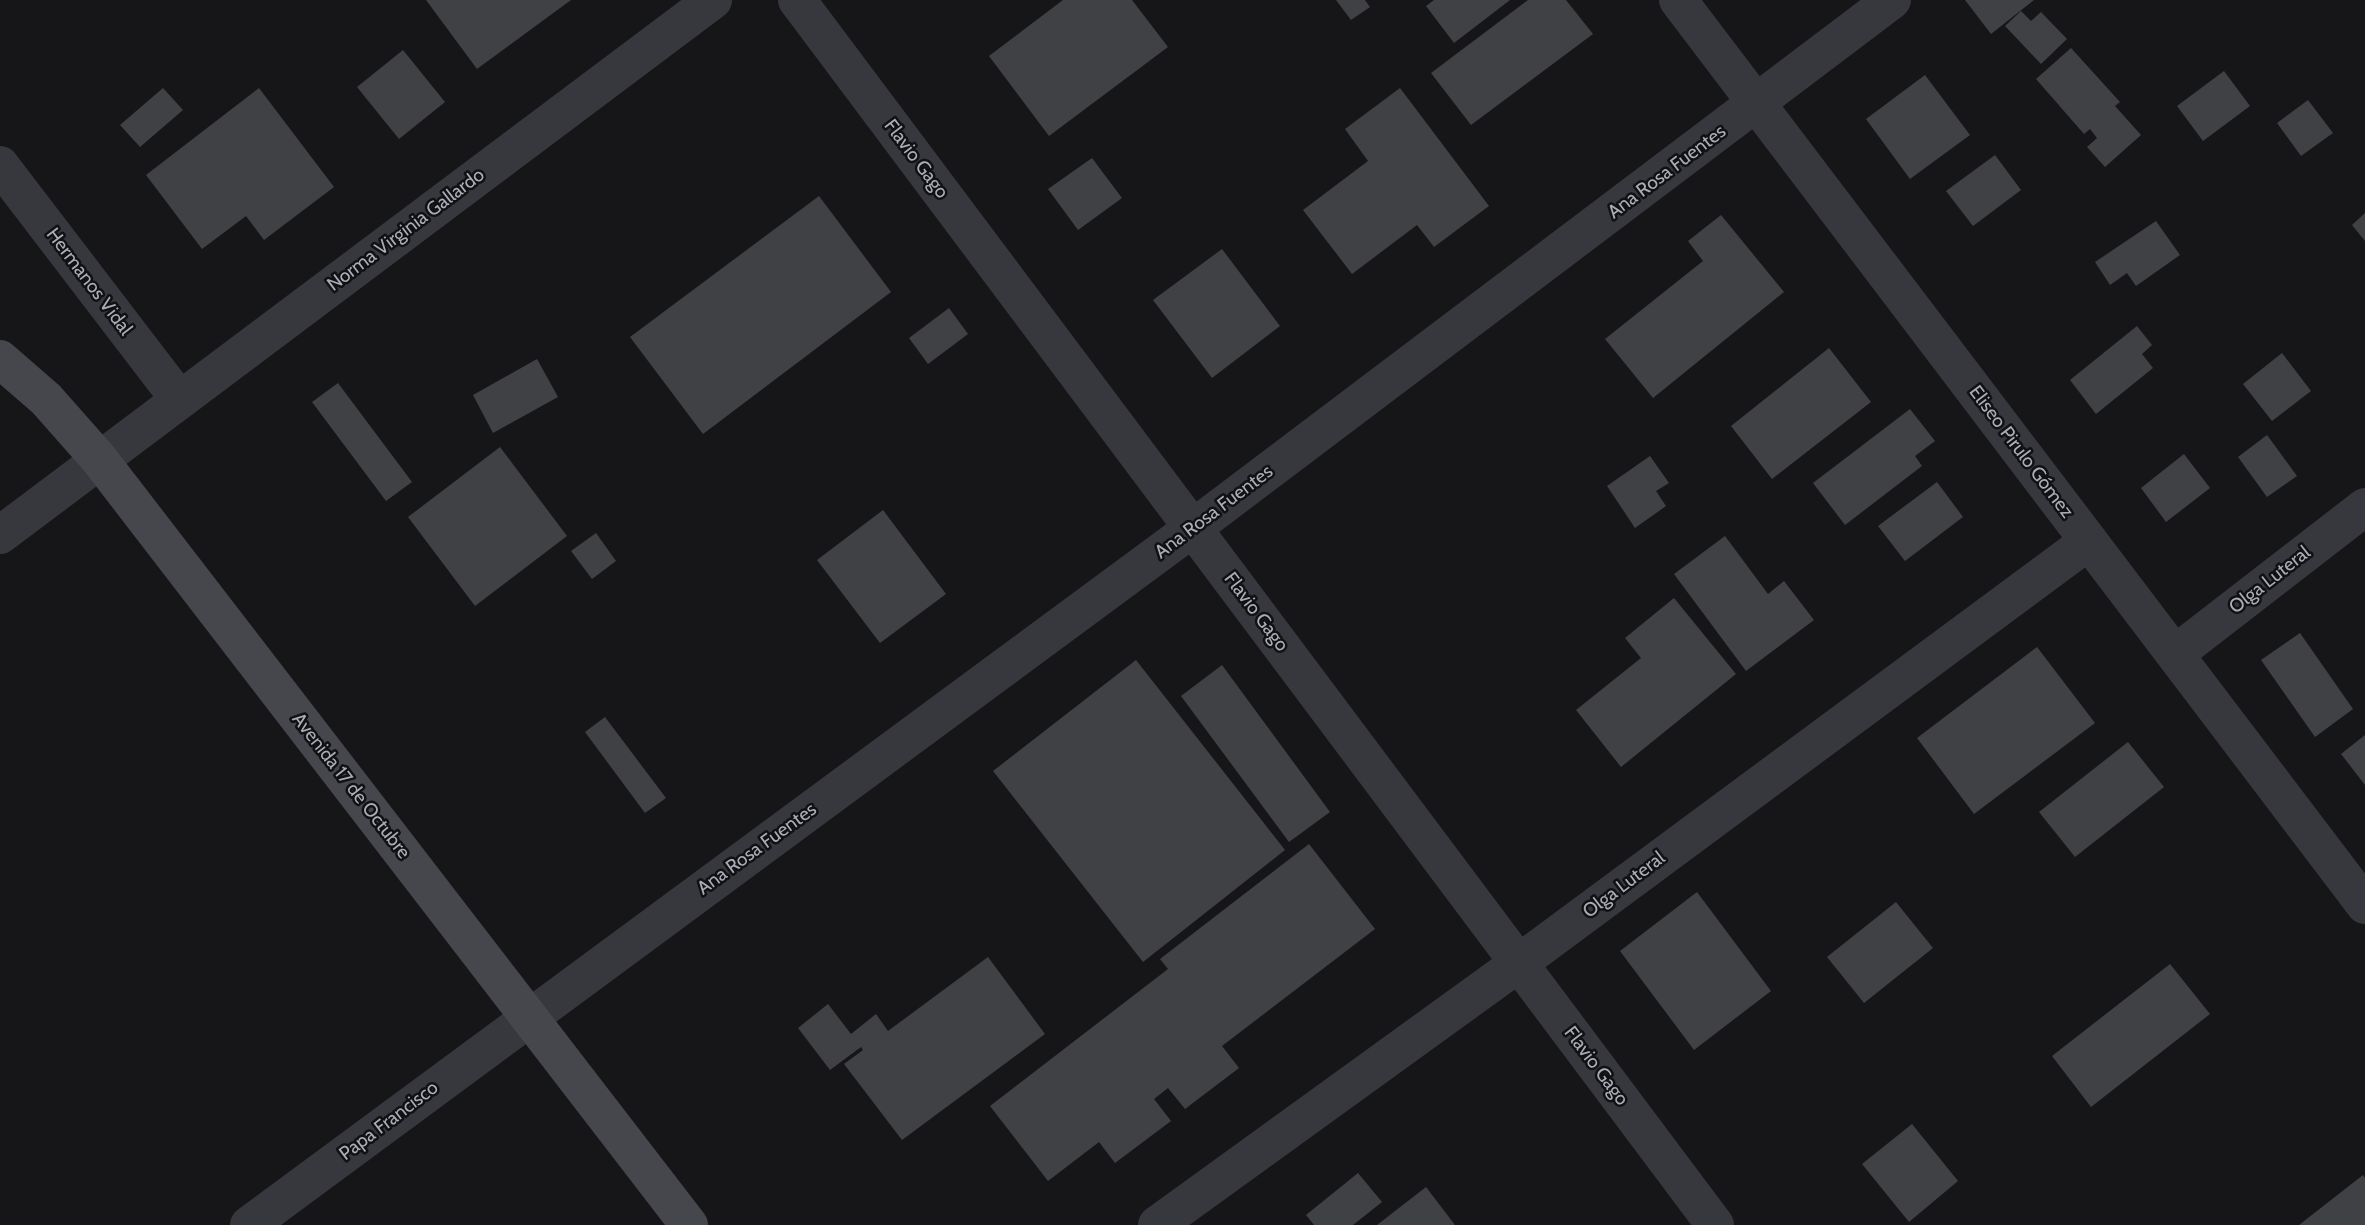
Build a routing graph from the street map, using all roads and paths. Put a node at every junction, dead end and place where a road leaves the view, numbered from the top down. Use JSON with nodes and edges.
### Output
{"nodes":[{"id":1,"x":713,"y":0,"type":"edge"},
{"id":2,"x":797,"y":0,"type":"edge"},
{"id":3,"x":1678,"y":0,"type":"edge"},
{"id":4,"x":1892,"y":0,"type":"edge"},
{"id":5,"x":1757,"y":104,"type":"junction"},
{"id":6,"x":0,"y":164,"type":"edge"},
{"id":7,"x":0,"y":359,"type":"edge"},
{"id":8,"x":179,"y":399,"type":"junction"},
{"id":9,"x":99,"y":459,"type":"junction"},
{"id":10,"x":2365,"y":507,"type":"edge"},
{"id":11,"x":1193,"y":528,"type":"junction"},
{"id":12,"x":0,"y":535,"type":"edge"},
{"id":13,"x":2089,"y":541,"type":"junction"},
{"id":14,"x":2175,"y":654,"type":"junction"},
{"id":15,"x":2365,"y":905,"type":"edge"},
{"id":16,"x":1519,"y":963,"type":"junction"},
{"id":17,"x":530,"y":1017,"type":"junction"},
{"id":18,"x":249,"y":1225,"type":"edge"},
{"id":19,"x":689,"y":1225,"type":"edge"},
{"id":20,"x":1157,"y":1225,"type":"edge"},
{"id":21,"x":1714,"y":1225,"type":"edge"}],
"edges":[{"from":1,"to":8,"type":"street","name":"Norma Virginia Gallardo"},
{"from":2,"to":11,"type":"street","name":"Flavio Gago"},
{"from":3,"to":5,"type":"street","name":"Eliseo Pirulo Gómez"},
{"from":4,"to":5,"type":"street","name":"Ana Rosa Fuentes"},
{"from":5,"to":11,"type":"street","name":"Ana Rosa Fuentes"},
{"from":5,"to":13,"type":"street","name":"Eliseo Pirulo Gómez"},
{"from":6,"to":8,"type":"street","name":"Hermanos Vidal"},
{"from":7,"to":9,"type":"main road","name":"Avenida 17 de Octubre"},
{"from":8,"to":9,"type":"street","name":"Norma Virginia Gallardo"},
{"from":9,"to":12,"type":"street","name":"Norma Virginia Gallardo"},
{"from":9,"to":17,"type":"main road","name":"Avenida 17 de Octubre"},
{"from":10,"to":14,"type":"street","name":"Olga Luteral"},
{"from":11,"to":16,"type":"street","name":"Flavio Gago"},
{"from":11,"to":17,"type":"street","name":"Ana Rosa Fuentes"},
{"from":13,"to":14,"type":"street","name":"Eliseo Pirulo Gómez"},
{"from":13,"to":16,"type":"street","name":"Olga Luteral"},
{"from":14,"to":15,"type":"street","name":"Eliseo Pirulo Gómez"},
{"from":16,"to":20,"type":"street","name":"Olga Luteral"},
{"from":16,"to":21,"type":"street","name":"Flavio Gago"},
{"from":17,"to":18,"type":"street","name":"Papa Francisco"},
{"from":17,"to":19,"type":"main road","name":"Avenida 17 de Octubre"}]}
